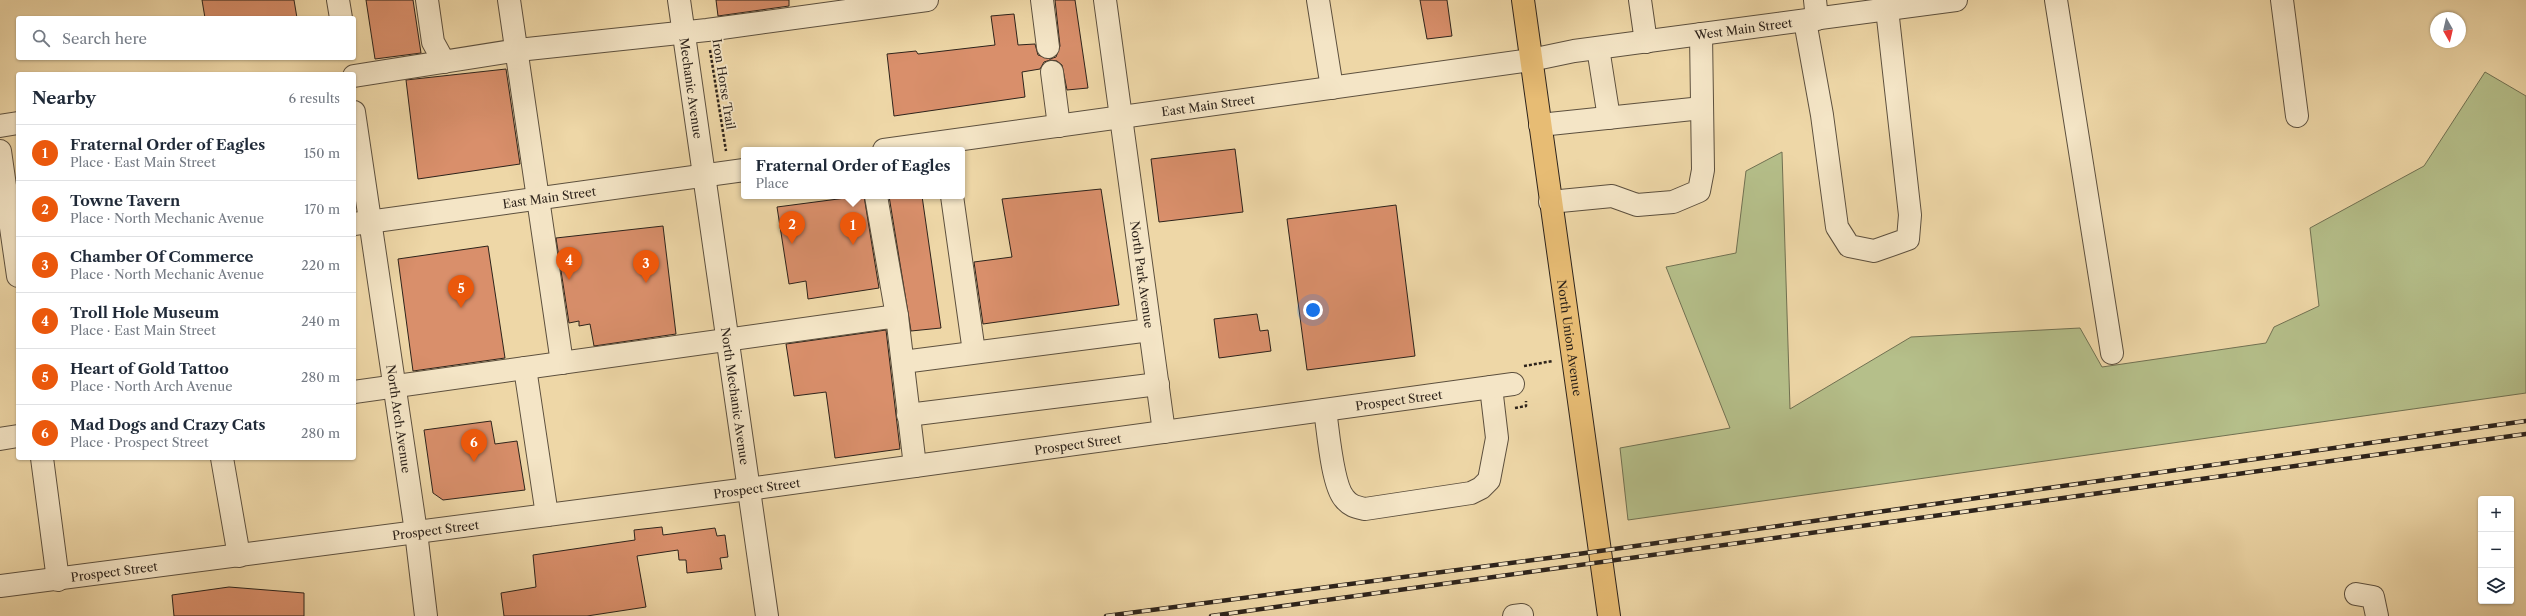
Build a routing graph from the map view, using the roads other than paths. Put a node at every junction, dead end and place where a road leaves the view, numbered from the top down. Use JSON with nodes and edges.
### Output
{"nodes":[{"id":1,"x":338,"y":0,"type":"edge"},
{"id":2,"x":428,"y":0,"type":"edge"},
{"id":3,"x":509,"y":0,"type":"edge"},
{"id":4,"x":679,"y":0,"type":"edge"},
{"id":5,"x":926,"y":0,"type":"edge"},
{"id":6,"x":1042,"y":0,"type":"edge"},
{"id":7,"x":1105,"y":0,"type":"edge"},
{"id":8,"x":1318,"y":0,"type":"edge"},
{"id":9,"x":1523,"y":0,"type":"edge"},
{"id":10,"x":1640,"y":0,"type":"edge"},
{"id":11,"x":1956,"y":0,"type":"edge"},
{"id":12,"x":2056,"y":0,"type":"edge"},
{"id":13,"x":2282,"y":0,"type":"edge"},
{"id":14,"x":851,"y":5,"type":"edge"},
{"id":15,"x":1899,"y":5,"type":"edge"},
{"id":16,"x":1812,"y":13,"type":"edge"},
{"id":17,"x":341,"y":16,"type":"edge"},
{"id":18,"x":684,"y":32,"type":"junction"},
{"id":19,"x":1701,"y":34,"type":"junction"},
{"id":20,"x":1646,"y":42,"type":"junction"},
{"id":21,"x":1048,"y":47,"type":"dead end"},
{"id":22,"x":1598,"y":48,"type":"junction"},
{"id":23,"x":518,"y":50,"type":"junction"},
{"id":24,"x":346,"y":60,"type":"edge"},
{"id":25,"x":1531,"y":60,"type":"junction"},
{"id":26,"x":444,"y":62,"type":"junction"},
{"id":27,"x":349,"y":72,"type":"edge"},
{"id":28,"x":1052,"y":72,"type":"dead end"},
{"id":29,"x":356,"y":76,"type":"edge"},
{"id":30,"x":1332,"y":88,"type":"junction"},
{"id":31,"x":1702,"y":108,"type":"junction"},
{"id":32,"x":2297,"y":116,"type":"dead end"},
{"id":33,"x":1121,"y":117,"type":"junction"},
{"id":34,"x":1609,"y":118,"type":"junction"},
{"id":35,"x":16,"y":123,"type":"edge"},
{"id":36,"x":1540,"y":125,"type":"junction"},
{"id":37,"x":0,"y":126,"type":"edge"},
{"id":38,"x":1059,"y":126,"type":"junction"},
{"id":39,"x":356,"y":140,"type":"edge"},
{"id":40,"x":945,"y":146,"type":"edge"},
{"id":41,"x":930,"y":147,"type":"edge"},
{"id":42,"x":0,"y":151,"type":"edge"},
{"id":43,"x":736,"y":171,"type":"edge"},
{"id":44,"x":704,"y":175,"type":"junction"},
{"id":45,"x":538,"y":199,"type":"junction"},
{"id":46,"x":877,"y":199,"type":"edge"},
{"id":47,"x":952,"y":199,"type":"edge"},
{"id":48,"x":1550,"y":202,"type":"junction"},
{"id":49,"x":362,"y":223,"type":"edge"},
{"id":50,"x":13,"y":273,"type":"edge"},
{"id":51,"x":897,"y":316,"type":"junction"},
{"id":52,"x":1150,"y":330,"type":"junction"},
{"id":53,"x":727,"y":340,"type":"junction"},
{"id":54,"x":974,"y":352,"type":"junction"},
{"id":55,"x":2112,"y":353,"type":"dead end"},
{"id":56,"x":903,"y":362,"type":"junction"},
{"id":57,"x":562,"y":363,"type":"junction"},
{"id":58,"x":525,"y":368,"type":"junction"},
{"id":59,"x":1158,"y":384,"type":"junction"},
{"id":60,"x":1513,"y":384,"type":"dead end"},
{"id":61,"x":394,"y":386,"type":"junction"},
{"id":62,"x":1491,"y":387,"type":"junction"},
{"id":63,"x":356,"y":392,"type":"edge"},
{"id":64,"x":1325,"y":410,"type":"junction"},
{"id":65,"x":908,"y":415,"type":"junction"},
{"id":66,"x":1164,"y":432,"type":"junction"},
{"id":67,"x":16,"y":436,"type":"edge"},
{"id":68,"x":0,"y":438,"type":"edge"},
{"id":69,"x":42,"y":460,"type":"edge"},
{"id":70,"x":222,"y":460,"type":"edge"},
{"id":71,"x":915,"y":466,"type":"junction"},
{"id":72,"x":748,"y":489,"type":"junction"},
{"id":73,"x":547,"y":515,"type":"junction"},
{"id":74,"x":416,"y":532,"type":"junction"},
{"id":75,"x":239,"y":556,"type":"junction"},
{"id":76,"x":58,"y":580,"type":"junction"},
{"id":77,"x":0,"y":586,"type":"edge"},
{"id":78,"x":2356,"y":594,"type":"dead end"},
{"id":79,"x":426,"y":616,"type":"edge"},
{"id":80,"x":767,"y":616,"type":"edge"},
{"id":81,"x":1609,"y":616,"type":"edge"},
{"id":82,"x":2376,"y":616,"type":"edge"}],
"edges":[{"from":1,"to":17,"type":"street"},
{"from":2,"to":26,"type":"street"},
{"from":3,"to":23,"type":"street"},
{"from":4,"to":18,"type":"street","name":"Mechanic Avenue"},
{"from":5,"to":14,"type":"street"},
{"from":6,"to":21,"type":"street"},
{"from":7,"to":33,"type":"street","name":"North Park Avenue"},
{"from":8,"to":30,"type":"street"},
{"from":9,"to":25,"type":"main road","name":"North Union Avenue"},
{"from":10,"to":20,"type":"street"},
{"from":11,"to":15,"type":"street","name":"West Main Street"},
{"from":12,"to":55,"type":"street"},
{"from":13,"to":32,"type":"street"},
{"from":14,"to":18,"type":"street"},
{"from":15,"to":16,"type":"street","name":"West Main Street"},
{"from":15,"to":16,"type":"street"},
{"from":16,"to":19,"type":"street","name":"West Main Street"},
{"from":18,"to":23,"type":"street"},
{"from":18,"to":44,"type":"street","name":"Mechanic Avenue"},
{"from":19,"to":20,"type":"street","name":"West Main Street"},
{"from":19,"to":31,"type":"street"},
{"from":20,"to":22,"type":"street","name":"West Main Street"},
{"from":22,"to":25,"type":"street","name":"West Main Street"},
{"from":22,"to":34,"type":"street"},
{"from":23,"to":26,"type":"street"},
{"from":23,"to":45,"type":"street"},
{"from":24,"to":27,"type":"street"},
{"from":25,"to":30,"type":"street","name":"East Main Street"},
{"from":25,"to":36,"type":"main road","name":"North Union Avenue"},
{"from":26,"to":29,"type":"street"},
{"from":28,"to":38,"type":"street"},
{"from":30,"to":33,"type":"street","name":"East Main Street"},
{"from":31,"to":34,"type":"street"},
{"from":31,"to":48,"type":"street"},
{"from":33,"to":38,"type":"street","name":"East Main Street"},
{"from":33,"to":52,"type":"street","name":"North Park Avenue"},
{"from":34,"to":36,"type":"street"},
{"from":35,"to":37,"type":"street"},
{"from":36,"to":48,"type":"main road","name":"North Union Avenue"},
{"from":38,"to":40,"type":"street","name":"East Main Street"},
{"from":39,"to":49,"type":"street","name":"North Arch Avenue"},
{"from":40,"to":41,"type":"street","name":"East Main Street"},
{"from":42,"to":50,"type":"street"},
{"from":43,"to":44,"type":"street","name":"East Main Street"},
{"from":44,"to":45,"type":"street","name":"East Main Street"},
{"from":44,"to":53,"type":"street","name":"North Mechanic Avenue"},
{"from":45,"to":49,"type":"street","name":"East Main Street"},
{"from":45,"to":57,"type":"street"},
{"from":46,"to":51,"type":"street"},
{"from":47,"to":54,"type":"street"},
{"from":48,"to":81,"type":"main road","name":"North Union Avenue"},
{"from":49,"to":61,"type":"street","name":"North Arch Avenue"},
{"from":51,"to":53,"type":"street"},
{"from":51,"to":56,"type":"street"},
{"from":52,"to":54,"type":"street"},
{"from":52,"to":59,"type":"street","name":"North Park Avenue"},
{"from":53,"to":57,"type":"street"},
{"from":53,"to":72,"type":"street","name":"North Mechanic Avenue"},
{"from":54,"to":56,"type":"street"},
{"from":56,"to":65,"type":"street"},
{"from":57,"to":58,"type":"street"},
{"from":58,"to":61,"type":"street"},
{"from":58,"to":73,"type":"street"},
{"from":59,"to":65,"type":"street"},
{"from":59,"to":66,"type":"street","name":"North Park Avenue"},
{"from":60,"to":62,"type":"street","name":"Prospect Street"},
{"from":61,"to":63,"type":"street"},
{"from":61,"to":74,"type":"street","name":"North Arch Avenue"},
{"from":62,"to":64,"type":"street","name":"Prospect Street"},
{"from":62,"to":64,"type":"street"},
{"from":64,"to":66,"type":"street","name":"Prospect Street"},
{"from":65,"to":71,"type":"street"},
{"from":66,"to":71,"type":"street","name":"Prospect Street"},
{"from":67,"to":68,"type":"street"},
{"from":69,"to":76,"type":"street"},
{"from":70,"to":75,"type":"street"},
{"from":71,"to":72,"type":"street","name":"Prospect Street"},
{"from":72,"to":73,"type":"street","name":"Prospect Street"},
{"from":72,"to":80,"type":"street","name":"North Mechanic Avenue"},
{"from":73,"to":74,"type":"street","name":"Prospect Street"},
{"from":74,"to":75,"type":"street","name":"Prospect Street"},
{"from":74,"to":79,"type":"street","name":"North Arch Avenue"},
{"from":75,"to":76,"type":"street","name":"Prospect Street"},
{"from":76,"to":77,"type":"street","name":"Prospect Street"},
{"from":78,"to":82,"type":"street"}]}
